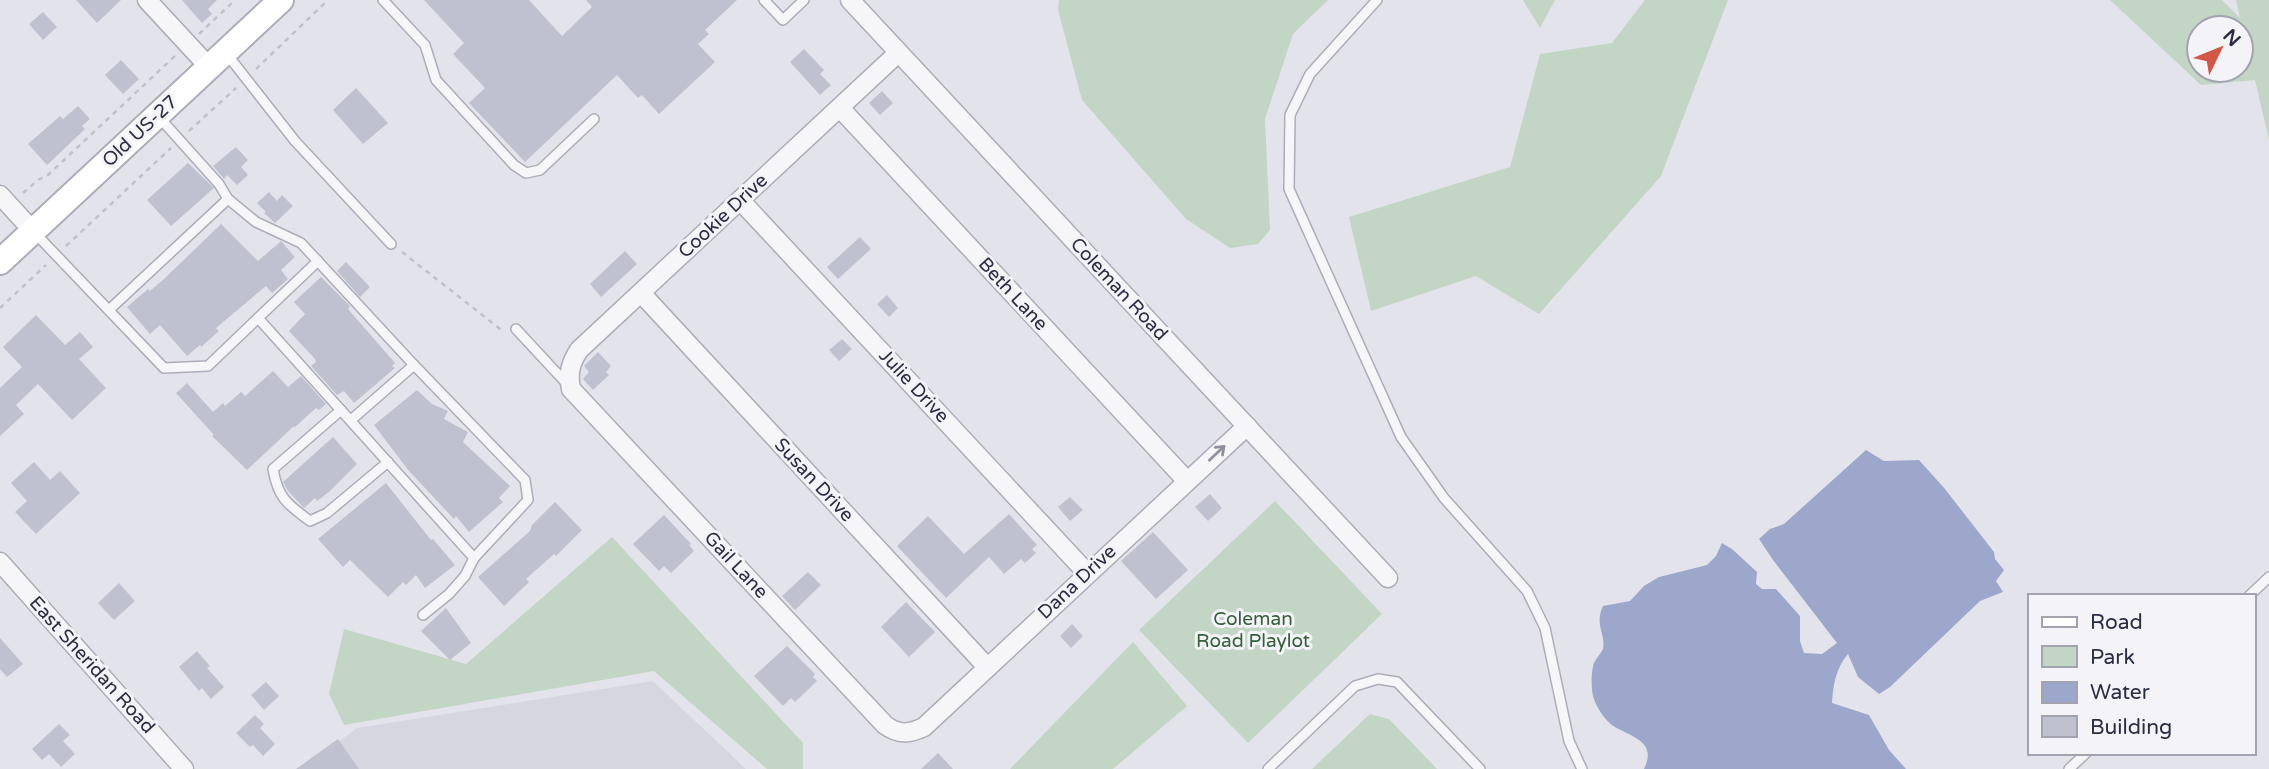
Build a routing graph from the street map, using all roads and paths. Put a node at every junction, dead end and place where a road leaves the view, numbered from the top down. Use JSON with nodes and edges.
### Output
{"nodes":[{"id":1,"x":147,"y":0,"type":"edge"},
{"id":2,"x":235,"y":0,"type":"edge"},
{"id":3,"x":281,"y":0,"type":"edge"},
{"id":4,"x":328,"y":0,"type":"edge"},
{"id":5,"x":764,"y":0,"type":"edge"},
{"id":6,"x":804,"y":0,"type":"edge"},
{"id":7,"x":850,"y":0,"type":"edge"},
{"id":8,"x":1377,"y":0,"type":"edge"},
{"id":9,"x":387,"y":1,"type":"edge"},
{"id":10,"x":188,"y":44,"type":"junction"},
{"id":11,"x":898,"y":53,"type":"junction"},
{"id":12,"x":217,"y":60,"type":"junction"},
{"id":13,"x":246,"y":79,"type":"junction"},
{"id":14,"x":839,"y":108,"type":"junction"},
{"id":15,"x":157,"y":115,"type":"junction"},
{"id":16,"x":594,"y":119,"type":"dead end"},
{"id":17,"x":179,"y":141,"type":"junction"},
{"id":18,"x":228,"y":199,"type":"junction"},
{"id":19,"x":5,"y":200,"type":"edge"},
{"id":20,"x":740,"y":200,"type":"junction"},
{"id":21,"x":33,"y":231,"type":"junction"},
{"id":22,"x":391,"y":244,"type":"joint"},
{"id":23,"x":58,"y":254,"type":"junction"},
{"id":24,"x":318,"y":261,"type":"junction"},
{"id":25,"x":0,"y":262,"type":"edge"},
{"id":26,"x":641,"y":293,"type":"junction"},
{"id":27,"x":0,"y":308,"type":"edge"},
{"id":28,"x":110,"y":309,"type":"junction"},
{"id":29,"x":258,"y":318,"type":"junction"},
{"id":30,"x":516,"y":329,"type":"joint"},
{"id":31,"x":414,"y":365,"type":"junction"},
{"id":32,"x":571,"y":389,"type":"junction"},
{"id":33,"x":341,"y":410,"type":"junction"},
{"id":34,"x":351,"y":420,"type":"junction"},
{"id":35,"x":1247,"y":426,"type":"junction"},
{"id":36,"x":388,"y":462,"type":"junction"},
{"id":37,"x":1187,"y":481,"type":"junction"},
{"id":38,"x":474,"y":558,"type":"junction"},
{"id":39,"x":0,"y":562,"type":"edge"},
{"id":40,"x":1087,"y":573,"type":"junction"},
{"id":41,"x":2269,"y":577,"type":"edge"},
{"id":42,"x":1388,"y":578,"type":"dead end"},
{"id":43,"x":2251,"y":594,"type":"edge"},
{"id":44,"x":423,"y":615,"type":"dead end"},
{"id":45,"x":987,"y":667,"type":"junction"},
{"id":46,"x":905,"y":732,"type":"joint"},
{"id":47,"x":2084,"y":755,"type":"edge"},
{"id":48,"x":184,"y":769,"type":"edge"},
{"id":49,"x":1268,"y":769,"type":"edge"},
{"id":50,"x":1480,"y":769,"type":"edge"},
{"id":51,"x":1581,"y":769,"type":"edge"},
{"id":52,"x":2069,"y":769,"type":"edge"}],
"edges":[{"from":1,"to":10,"type":"street"},
{"from":2,"to":10,"type":"path"},
{"from":3,"to":12,"type":"main road","name":"Old US-27"},
{"from":4,"to":13,"type":"path"},
{"from":5,"to":6,"type":"lane"},
{"from":7,"to":11,"type":"street","name":"Coleman Road"},
{"from":8,"to":51,"type":"lane"},
{"from":9,"to":16,"type":"lane"},
{"from":10,"to":12,"type":"street"},
{"from":10,"to":19,"type":"path"},
{"from":11,"to":14,"type":"street","name":"Cookie Drive"},
{"from":11,"to":35,"type":"street","name":"Coleman Road"},
{"from":12,"to":13,"type":"lane"},
{"from":12,"to":15,"type":"main road","name":"Old US-27"},
{"from":13,"to":17,"type":"path"},
{"from":13,"to":22,"type":"lane"},
{"from":14,"to":20,"type":"street","name":"Cookie Drive"},
{"from":14,"to":37,"type":"street","name":"Beth Lane"},
{"from":15,"to":17,"type":"lane"},
{"from":15,"to":21,"type":"main road","name":"Old US-27"},
{"from":17,"to":18,"type":"lane"},
{"from":17,"to":23,"type":"path"},
{"from":18,"to":24,"type":"lane"},
{"from":18,"to":28,"type":"lane"},
{"from":19,"to":21,"type":"street"},
{"from":20,"to":26,"type":"street","name":"Cookie Drive"},
{"from":20,"to":40,"type":"street","name":"Julie Drive"},
{"from":21,"to":23,"type":"lane"},
{"from":21,"to":25,"type":"main road","name":"Old US-27"},
{"from":22,"to":30,"type":"path"},
{"from":23,"to":27,"type":"path"},
{"from":23,"to":28,"type":"lane"},
{"from":24,"to":29,"type":"lane"},
{"from":24,"to":31,"type":"lane"},
{"from":26,"to":32,"type":"street","name":"Cookie Drive"},
{"from":26,"to":45,"type":"street","name":"Susan Drive"},
{"from":28,"to":29,"type":"lane"},
{"from":29,"to":33,"type":"lane"},
{"from":30,"to":32,"type":"lane"},
{"from":31,"to":34,"type":"lane"},
{"from":31,"to":38,"type":"lane"},
{"from":32,"to":46,"type":"street","name":"Gail Lane"},
{"from":33,"to":34,"type":"lane"},
{"from":33,"to":36,"type":"lane"},
{"from":34,"to":36,"type":"lane"},
{"from":37,"to":35,"type":"street","name":"Dana Drive","one_way":true},
{"from":35,"to":42,"type":"street","name":"Coleman Road"},
{"from":36,"to":38,"type":"lane"},
{"from":37,"to":40,"type":"street","name":"Dana Drive"},
{"from":38,"to":44,"type":"lane"},
{"from":39,"to":48,"type":"street","name":"East Sheridan Road"},
{"from":40,"to":45,"type":"street","name":"Dana Drive"},
{"from":41,"to":43,"type":"lane"},
{"from":45,"to":46,"type":"street","name":"Dana Drive"},
{"from":47,"to":52,"type":"lane"},
{"from":49,"to":50,"type":"lane"}]}
